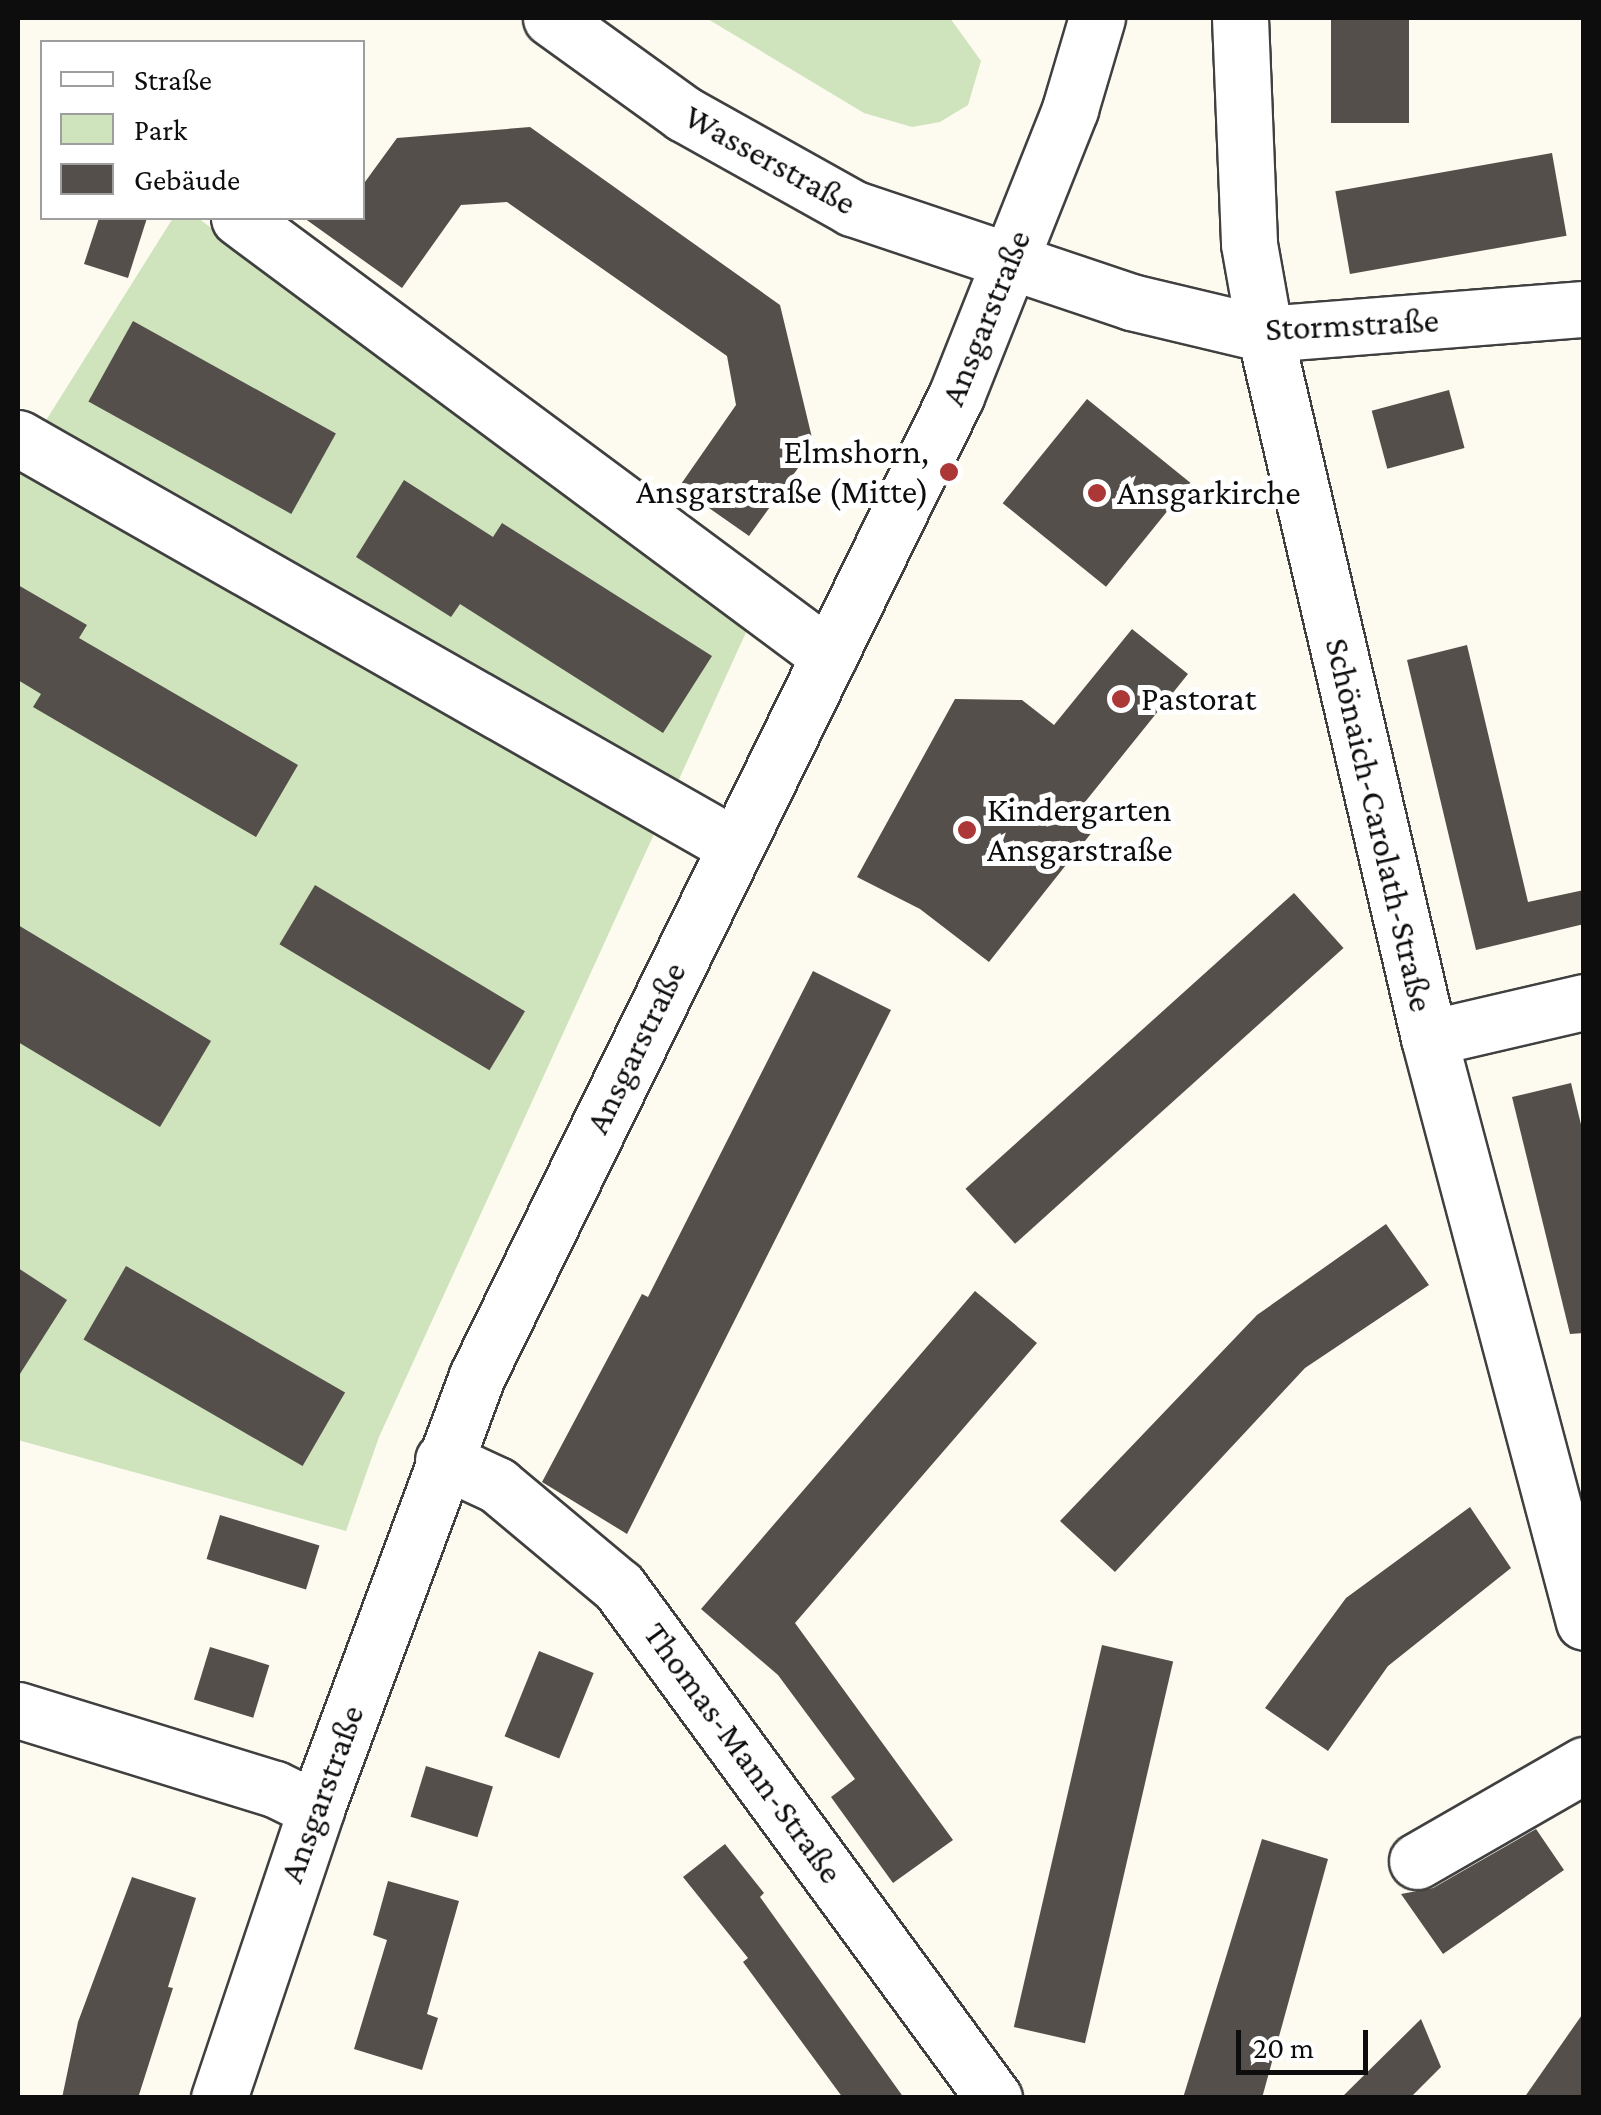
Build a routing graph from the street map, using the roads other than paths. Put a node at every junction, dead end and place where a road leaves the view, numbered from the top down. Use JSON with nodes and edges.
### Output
{"nodes":[{"id":1,"x":551,"y":18,"type":"edge"},
{"id":2,"x":1097,"y":18,"type":"edge"},
{"id":3,"x":1240,"y":18,"type":"edge"},
{"id":4,"x":242,"y":220,"type":"edge"},
{"id":5,"x":1009,"y":263,"type":"junction"},
{"id":6,"x":1584,"y":310,"type":"edge"},
{"id":7,"x":1264,"y":334,"type":"junction"},
{"id":8,"x":18,"y":438,"type":"edge"},
{"id":9,"x":829,"y":656,"type":"junction"},
{"id":10,"x":735,"y":846,"type":"junction"},
{"id":11,"x":1584,"y":1002,"type":"edge"},
{"id":12,"x":1429,"y":1038,"type":"junction"},
{"id":13,"x":443,"y":1460,"type":"junction"},
{"id":14,"x":1566,"y":1484,"type":"edge"},
{"id":15,"x":1584,"y":1622,"type":"edge"},
{"id":16,"x":18,"y":1710,"type":"edge"},
{"id":17,"x":1584,"y":1765,"type":"edge"},
{"id":18,"x":316,"y":1809,"type":"junction"},
{"id":19,"x":1417,"y":1861,"type":"dead end"},
{"id":20,"x":219,"y":2098,"type":"edge"},
{"id":21,"x":994,"y":2098,"type":"edge"}],
"edges":[{"from":1,"to":5,"type":"street","name":"Wasserstraße"},
{"from":2,"to":5,"type":"street","name":"Ansgarstraße"},
{"from":3,"to":7,"type":"street","name":"Schönaich-Carolath-Straße"},
{"from":4,"to":9,"type":"street"},
{"from":5,"to":7,"type":"street","name":"Stormstraße"},
{"from":5,"to":9,"type":"street","name":"Ansgarstraße"},
{"from":6,"to":7,"type":"street","name":"Stormstraße"},
{"from":7,"to":12,"type":"street","name":"Schönaich-Carolath-Straße"},
{"from":8,"to":10,"type":"street"},
{"from":9,"to":10,"type":"street","name":"Ansgarstraße"},
{"from":10,"to":13,"type":"street","name":"Ansgarstraße"},
{"from":11,"to":12,"type":"street"},
{"from":12,"to":14,"type":"street","name":"Schönaich-Carolath-Straße"},
{"from":13,"to":18,"type":"street","name":"Ansgarstraße"},
{"from":13,"to":21,"type":"street","name":"Thomas-Mann-Straße"},
{"from":14,"to":15,"type":"street","name":"Schönaich-Carolath-Straße"},
{"from":16,"to":18,"type":"street"},
{"from":17,"to":19,"type":"street"},
{"from":18,"to":20,"type":"street","name":"Ansgarstraße"}]}
